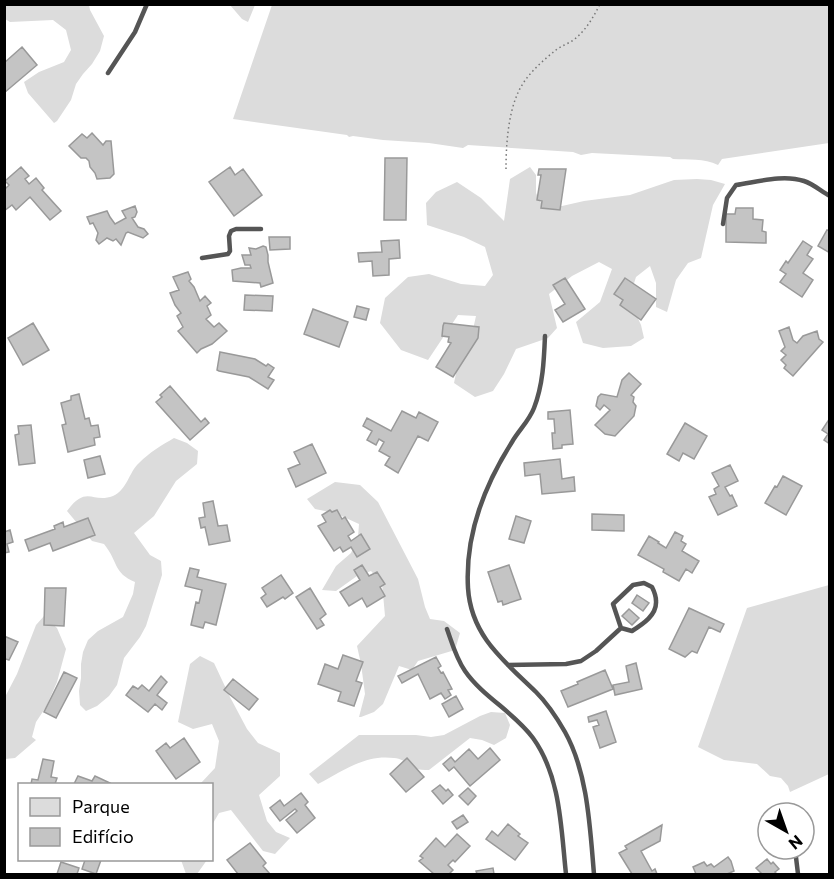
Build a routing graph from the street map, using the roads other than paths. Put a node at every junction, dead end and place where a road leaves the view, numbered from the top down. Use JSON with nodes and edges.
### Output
{"nodes":[{"id":1,"x":147,"y":4,"type":"edge"},
{"id":2,"x":108,"y":72,"type":"dead end"},
{"id":3,"x":830,"y":196,"type":"edge"},
{"id":4,"x":723,"y":224,"type":"dead end"},
{"id":5,"x":261,"y":229,"type":"dead end"},
{"id":6,"x":202,"y":258,"type":"dead end"},
{"id":7,"x":545,"y":336,"type":"dead end"},
{"id":8,"x":621,"y":628,"type":"junction"},
{"id":9,"x":447,"y":629,"type":"dead end"},
{"id":10,"x":508,"y":666,"type":"junction"},
{"id":11,"x":566,"y":874,"type":"edge"},
{"id":12,"x":594,"y":874,"type":"edge"}],
"edges":[{"from":1,"to":2,"type":"lane"},
{"from":3,"to":4,"type":"lane"},
{"from":5,"to":6,"type":"lane"},
{"from":7,"to":10,"type":"lane"},
{"from":8,"to":8,"type":"lane"},
{"from":8,"to":10,"type":"lane"},
{"from":9,"to":11,"type":"lane"},
{"from":10,"to":12,"type":"lane"}]}
